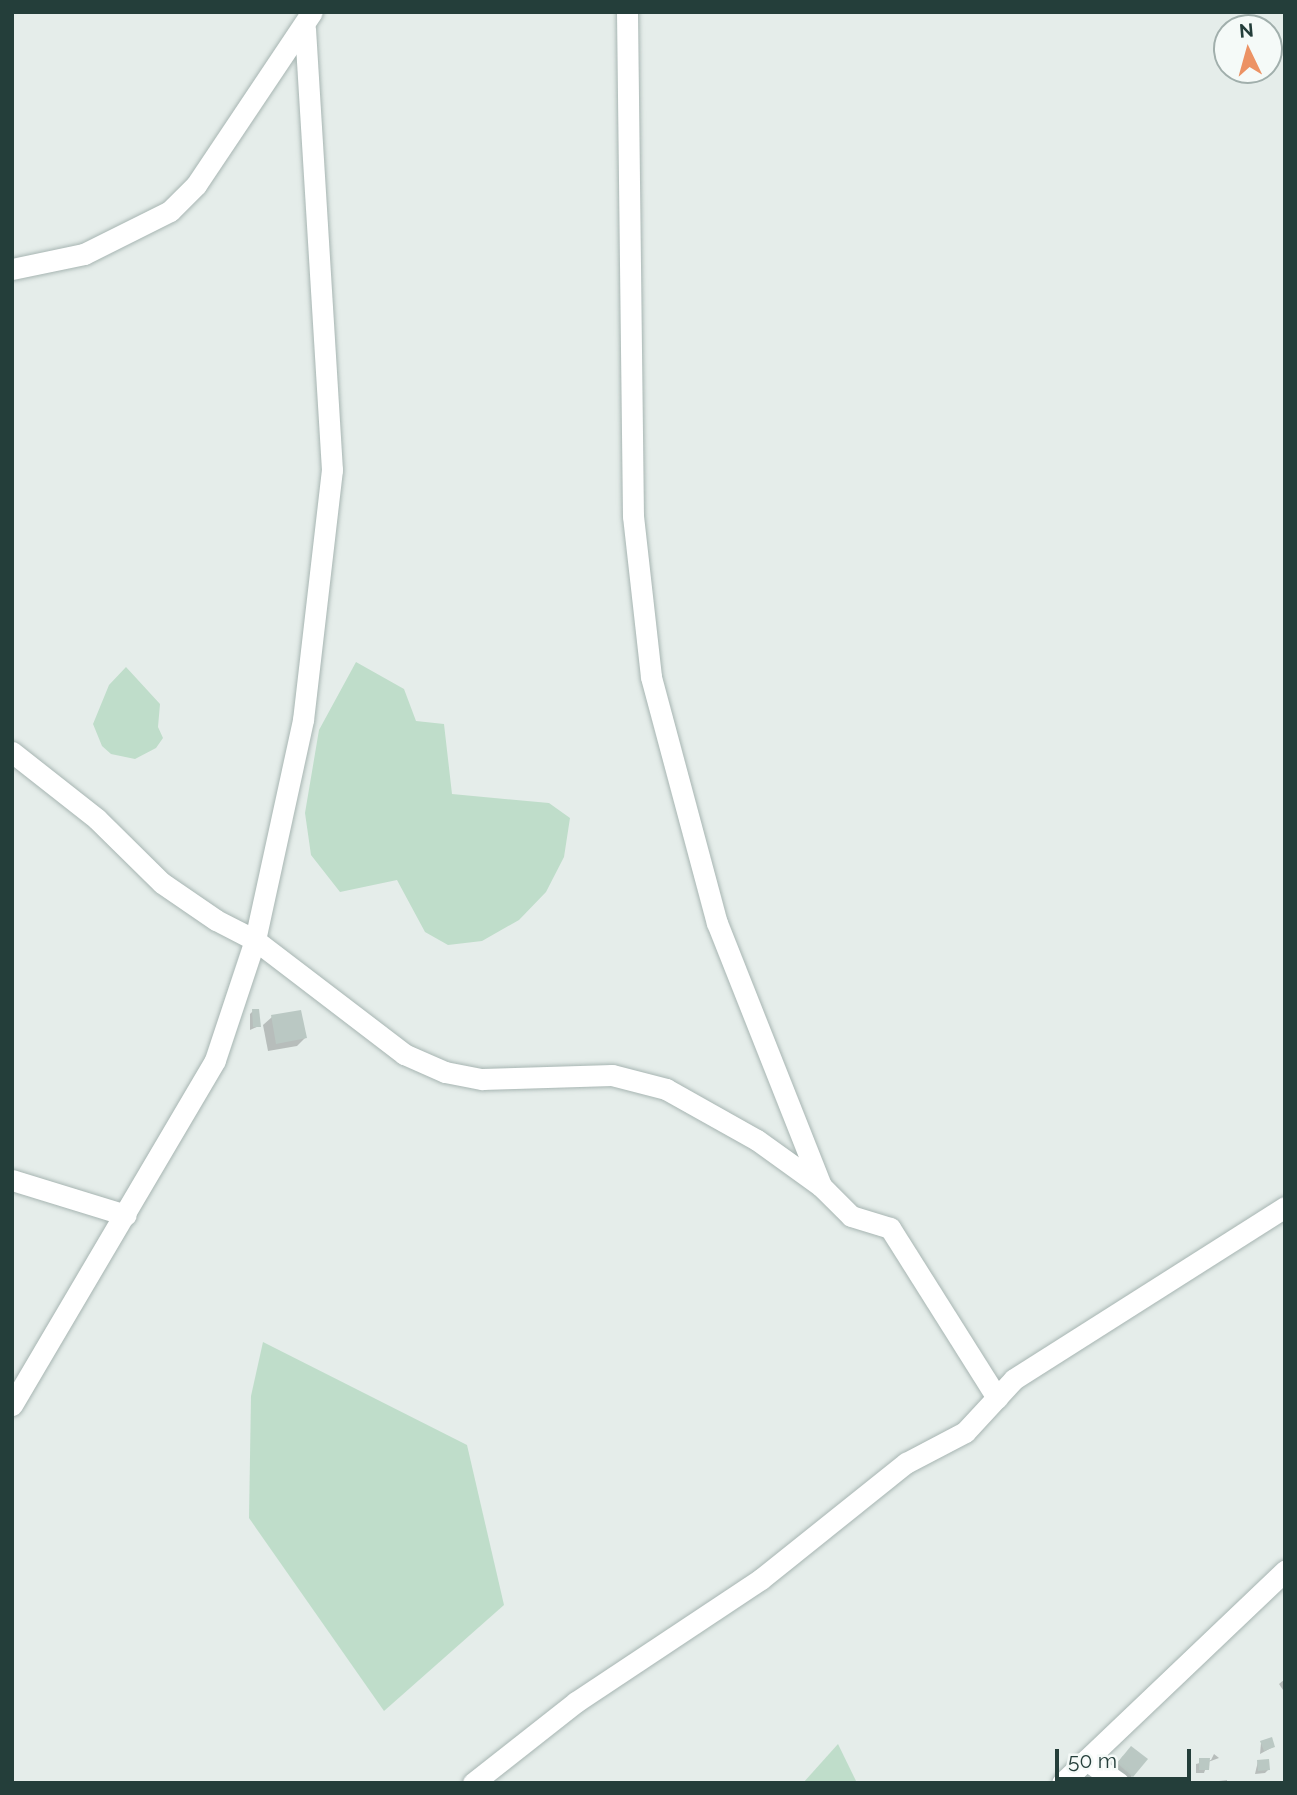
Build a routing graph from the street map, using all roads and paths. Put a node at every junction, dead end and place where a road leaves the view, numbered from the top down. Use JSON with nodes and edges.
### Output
{"nodes":[{"id":1,"x":627,"y":12,"type":"edge"},
{"id":2,"x":309,"y":21,"type":"edge"},
{"id":3,"x":12,"y":269,"type":"edge"},
{"id":4,"x":12,"y":752,"type":"edge"},
{"id":5,"x":255,"y":940,"type":"junction"},
{"id":6,"x":12,"y":1180,"type":"edge"},
{"id":7,"x":821,"y":1186,"type":"junction"},
{"id":8,"x":1285,"y":1207,"type":"edge"},
{"id":9,"x":126,"y":1215,"type":"junction"},
{"id":10,"x":997,"y":1398,"type":"junction"},
{"id":11,"x":12,"y":1405,"type":"edge"},
{"id":12,"x":1285,"y":1570,"type":"edge"},
{"id":13,"x":1086,"y":1760,"type":"junction"},
{"id":14,"x":473,"y":1783,"type":"edge"},
{"id":15,"x":1062,"y":1783,"type":"edge"},
{"id":16,"x":1119,"y":1783,"type":"edge"}],
"edges":[{"from":1,"to":7,"type":"street"},
{"from":2,"to":3,"type":"street"},
{"from":2,"to":5,"type":"street"},
{"from":4,"to":5,"type":"street"},
{"from":5,"to":7,"type":"street"},
{"from":5,"to":9,"type":"street"},
{"from":6,"to":9,"type":"street"},
{"from":7,"to":10,"type":"street"},
{"from":8,"to":10,"type":"street"},
{"from":9,"to":11,"type":"street"},
{"from":10,"to":14,"type":"street"},
{"from":12,"to":13,"type":"street"},
{"from":13,"to":15,"type":"street"},
{"from":13,"to":16,"type":"street"}]}
